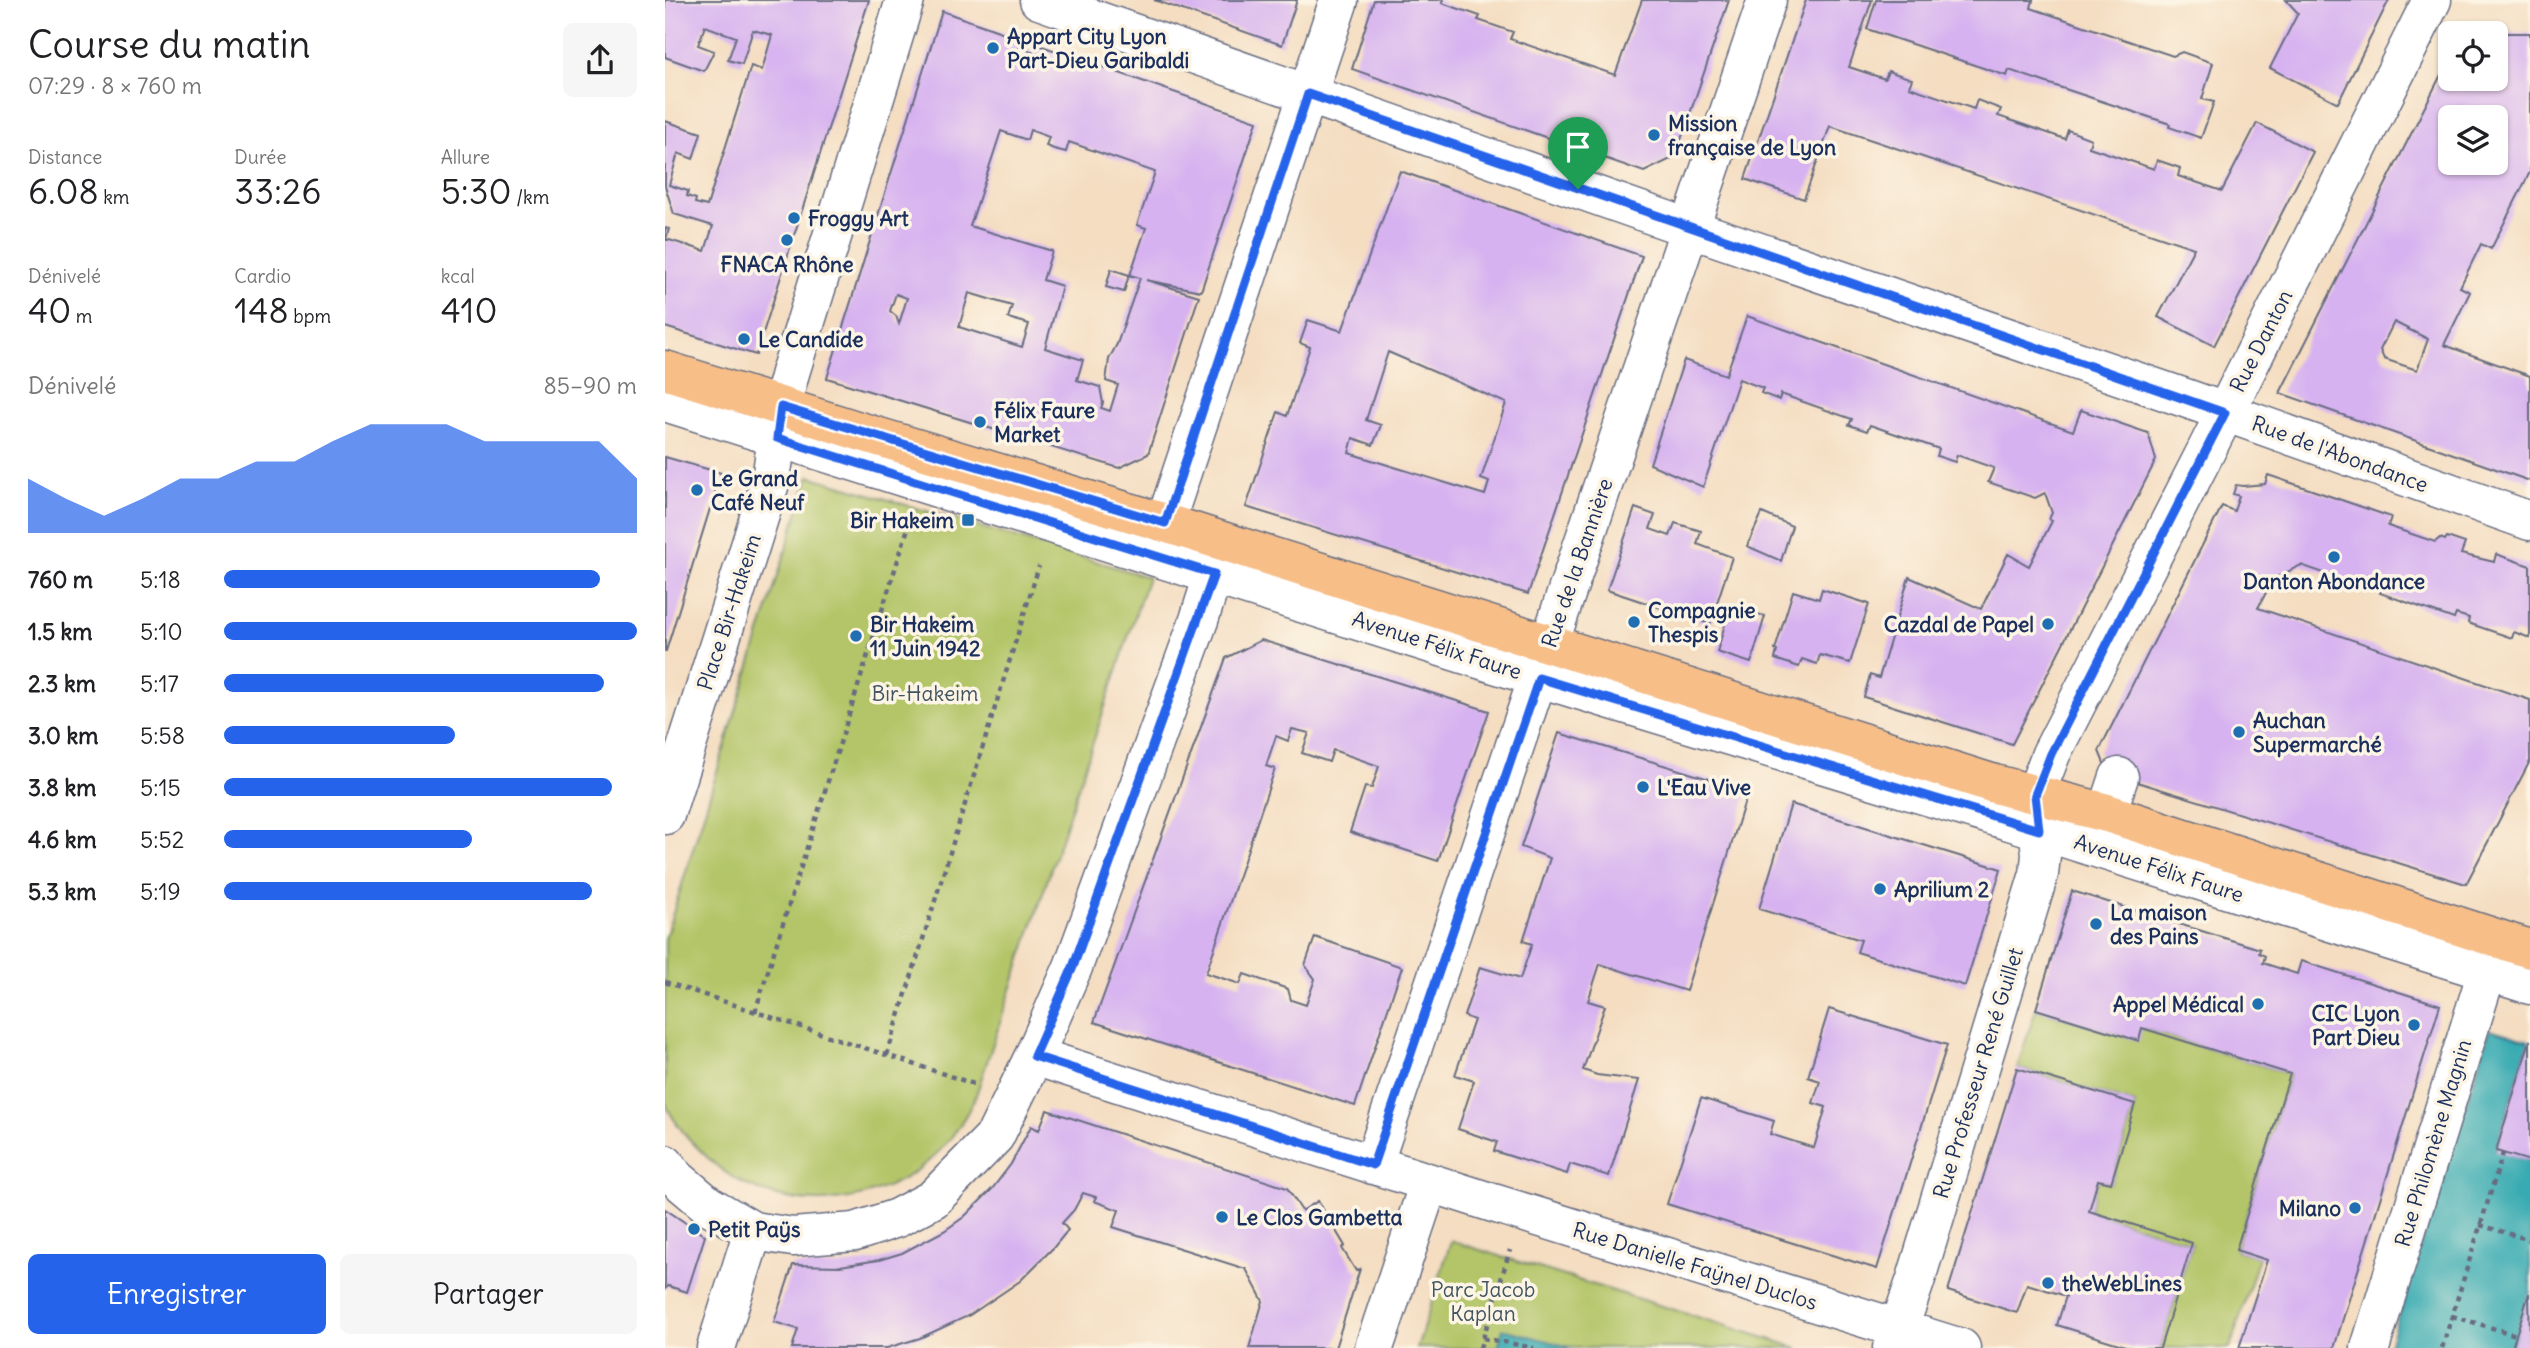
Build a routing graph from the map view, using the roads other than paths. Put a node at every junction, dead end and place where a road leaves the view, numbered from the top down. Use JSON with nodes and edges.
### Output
{"nodes":[{"id":1,"x":905,"y":0,"type":"edge"},
{"id":2,"x":1039,"y":0,"type":"edge"},
{"id":3,"x":1339,"y":0,"type":"edge"},
{"id":4,"x":1767,"y":0,"type":"edge"},
{"id":5,"x":2433,"y":0,"type":"edge"},
{"id":6,"x":1308,"y":94,"type":"junction"},
{"id":7,"x":1689,"y":228,"type":"junction"},
{"id":8,"x":665,"y":370,"type":"edge"},
{"id":9,"x":665,"y":402,"type":"edge"},
{"id":10,"x":2225,"y":413,"type":"junction"},
{"id":11,"x":779,"y":422,"type":"junction"},
{"id":12,"x":2530,"y":521,"type":"edge"},
{"id":13,"x":1165,"y":523,"type":"junction"},
{"id":14,"x":1219,"y":558,"type":"junction"},
{"id":15,"x":1544,"y":660,"type":"junction"},
{"id":16,"x":2119,"y":777,"type":"dead end"},
{"id":17,"x":2037,"y":812,"type":"junction"},
{"id":18,"x":2107,"y":813,"type":"junction"},
{"id":19,"x":665,"y":815,"type":"edge"},
{"id":20,"x":2504,"y":953,"type":"edge"},
{"id":21,"x":2530,"y":985,"type":"edge"},
{"id":22,"x":1034,"y":1056,"type":"junction"},
{"id":23,"x":665,"y":1164,"type":"edge"},
{"id":24,"x":1373,"y":1165,"type":"junction"},
{"id":25,"x":1429,"y":1183,"type":"junction"},
{"id":26,"x":753,"y":1231,"type":"junction"},
{"id":27,"x":1895,"y":1338,"type":"edge"},
{"id":28,"x":716,"y":1348,"type":"edge"},
{"id":29,"x":1374,"y":1348,"type":"edge"},
{"id":30,"x":1961,"y":1348,"type":"edge"},
{"id":31,"x":2370,"y":1348,"type":"edge"}],
"edges":[{"from":1,"to":11,"type":"street","name":"Place Bir-Hakeim"},
{"from":2,"to":6,"type":"street","name":"Rue de l'Abondance"},
{"from":3,"to":6,"type":"street"},
{"from":4,"to":7,"type":"street","name":"Rue de la Bannière"},
{"from":5,"to":10,"type":"street","name":"Rue Danton"},
{"from":6,"to":7,"type":"street","name":"Rue de l'Abondance"},
{"from":6,"to":13,"type":"street"},
{"from":7,"to":10,"type":"street","name":"Rue de l'Abondance"},
{"from":7,"to":15,"type":"street","name":"Rue de la Bannière"},
{"from":8,"to":11,"type":"main road","name":"Avenue Félix Faure"},
{"from":9,"to":11,"type":"street","name":"Avenue Félix Faure"},
{"from":10,"to":12,"type":"street","name":"Rue de l'Abondance"},
{"from":10,"to":17,"type":"street","name":"Rue Danton"},
{"from":11,"to":13,"type":"main road","name":"Avenue Félix Faure"},
{"from":11,"to":14,"type":"street","name":"Avenue Félix Faure"},
{"from":11,"to":19,"type":"street","name":"Place Bir-Hakeim"},
{"from":13,"to":14,"type":"main road","name":"Avenue Félix Faure"},
{"from":14,"to":15,"type":"main road","name":"Avenue Félix Faure"},
{"from":14,"to":22,"type":"street"},
{"from":15,"to":17,"type":"main road","name":"Avenue Félix Faure"},
{"from":15,"to":24,"type":"street","name":"Rue de la Bannière"},
{"from":16,"to":18,"type":"street"},
{"from":17,"to":18,"type":"main road","name":"Avenue Félix Faure"},
{"from":17,"to":20,"type":"street","name":"Avenue Félix Faure"},
{"from":17,"to":27,"type":"street","name":"Rue Professeur René Guillet"},
{"from":18,"to":20,"type":"main road","name":"Avenue Félix Faure"},
{"from":20,"to":21,"type":"street","name":"Avenue Félix Faure"},
{"from":20,"to":31,"type":"street","name":"Rue Philomène Magnin"},
{"from":22,"to":24,"type":"street","name":"Rue Danielle Faÿnel Duclos"},
{"from":22,"to":26,"type":"street"},
{"from":23,"to":26,"type":"street"},
{"from":24,"to":25,"type":"street","name":"Rue Danielle Faÿnel Duclos"},
{"from":25,"to":27,"type":"street","name":"Rue Danielle Faÿnel Duclos"},
{"from":25,"to":29,"type":"street"},
{"from":26,"to":28,"type":"street"},
{"from":27,"to":30,"type":"street","name":"Rue Danielle Faÿnel Duclos"}]}
